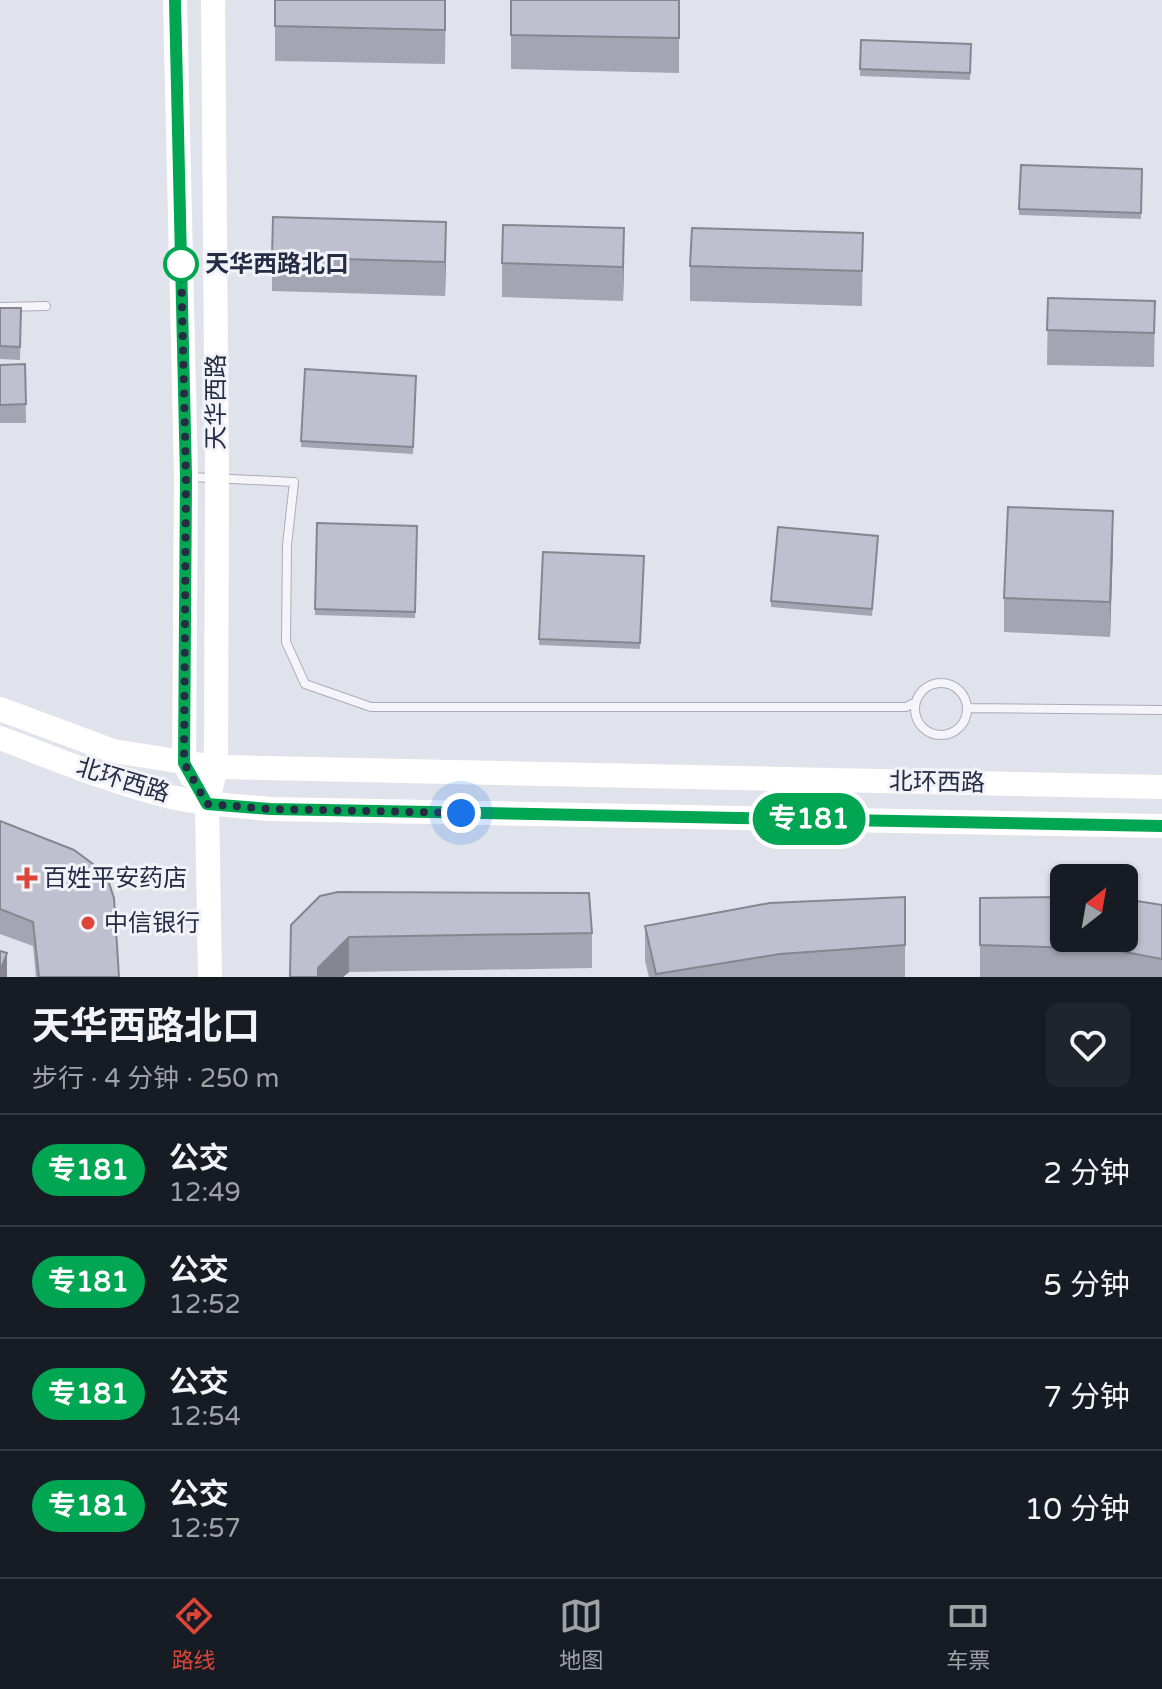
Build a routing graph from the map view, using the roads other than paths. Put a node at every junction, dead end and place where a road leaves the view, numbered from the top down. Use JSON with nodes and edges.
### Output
{"nodes":[{"id":1,"x":175,"y":0,"type":"edge"},
{"id":2,"x":213,"y":0,"type":"edge"},
{"id":3,"x":46,"y":306,"type":"dead end"},
{"id":4,"x":0,"y":307,"type":"edge"},
{"id":5,"x":186,"y":477,"type":"junction"},
{"id":6,"x":217,"y":477,"type":"junction"},
{"id":7,"x":914,"y":703,"type":"junction"},
{"id":8,"x":968,"y":708,"type":"junction"},
{"id":9,"x":0,"y":709,"type":"edge"},
{"id":10,"x":1162,"y":710,"type":"edge"},
{"id":11,"x":0,"y":738,"type":"edge"},
{"id":12,"x":184,"y":763,"type":"junction"},
{"id":13,"x":216,"y":767,"type":"junction"},
{"id":14,"x":1162,"y":787,"type":"edge"},
{"id":15,"x":207,"y":804,"type":"junction"},
{"id":16,"x":1162,"y":826,"type":"edge"},
{"id":17,"x":210,"y":977,"type":"edge"}],
"edges":[{"from":1,"to":5,"type":"street","name":"天华西路"},
{"from":2,"to":6,"type":"street","name":"天华西路"},
{"from":3,"to":4,"type":"lane"},
{"from":5,"to":6,"type":"lane"},
{"from":5,"to":12,"type":"street","name":"天华西路"},
{"from":6,"to":7,"type":"lane"},
{"from":6,"to":13,"type":"street","name":"天华西路"},
{"from":7,"to":8,"type":"lane"},
{"from":7,"to":8,"type":"lane"},
{"from":8,"to":10,"type":"lane"},
{"from":9,"to":12,"type":"street","name":"北环西路"},
{"from":11,"to":15,"type":"street","name":"北环西路"},
{"from":12,"to":13,"type":"street","name":"北环西路"},
{"from":12,"to":15,"type":"street","name":"天华西路"},
{"from":13,"to":14,"type":"street","name":"北环西路"},
{"from":13,"to":15,"type":"street","name":"天华西路"},
{"from":15,"to":16,"type":"street","name":"北环西路"},
{"from":15,"to":17,"type":"street","name":"天华西路"}]}
